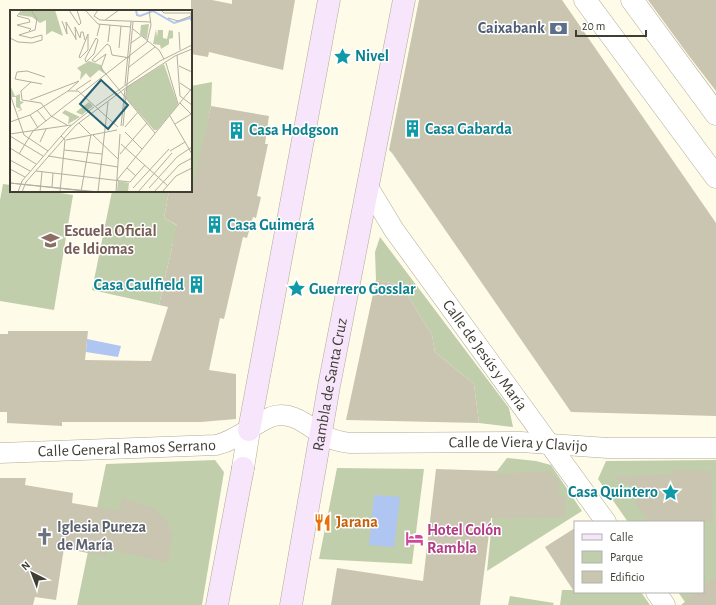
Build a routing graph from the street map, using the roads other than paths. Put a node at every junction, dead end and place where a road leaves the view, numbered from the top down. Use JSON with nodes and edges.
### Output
{"nodes":[{"id":1,"x":329,"y":0,"type":"edge"},
{"id":2,"x":404,"y":0,"type":"edge"},
{"id":3,"x":585,"y":0,"type":"edge"},
{"id":4,"x":632,"y":0,"type":"edge"},
{"id":5,"x":716,"y":114,"type":"edge"},
{"id":6,"x":716,"y":177,"type":"edge"},
{"id":7,"x":368,"y":187,"type":"junction"},
{"id":8,"x":249,"y":430,"type":"junction"},
{"id":9,"x":321,"y":434,"type":"junction"},
{"id":10,"x":550,"y":444,"type":"junction"},
{"id":11,"x":716,"y":448,"type":"edge"},
{"id":12,"x":0,"y":454,"type":"edge"},
{"id":13,"x":243,"y":468,"type":"joint"},
{"id":14,"x":605,"y":521,"type":"edge"},
{"id":15,"x":657,"y":593,"type":"edge"},
{"id":16,"x":217,"y":605,"type":"edge"},
{"id":17,"x":291,"y":605,"type":"edge"},
{"id":18,"x":665,"y":605,"type":"edge"}],
"edges":[{"from":1,"to":8,"type":"main road"},
{"from":2,"to":7,"type":"main road","name":"Rambla de Santa Cruz"},
{"from":3,"to":6,"type":"street"},
{"from":4,"to":5,"type":"street"},
{"from":7,"to":9,"type":"main road","name":"Rambla de Santa Cruz"},
{"from":7,"to":10,"type":"street","name":"Calle de Jesús y María"},
{"from":8,"to":9,"type":"street","name":"Calle General Ramos Serrano"},
{"from":8,"to":12,"type":"street","name":"Calle General Ramos Serrano"},
{"from":8,"to":13,"type":"street"},
{"from":9,"to":10,"type":"street","name":"Calle de Viera y Clavijo"},
{"from":9,"to":17,"type":"main road","name":"Rambla de Santa Cruz"},
{"from":10,"to":11,"type":"street","name":"Calle de Viera y Clavijo"},
{"from":10,"to":14,"type":"street","name":"Calle de Jesús y María"},
{"from":13,"to":16,"type":"main road"},
{"from":15,"to":18,"type":"street"}]}
